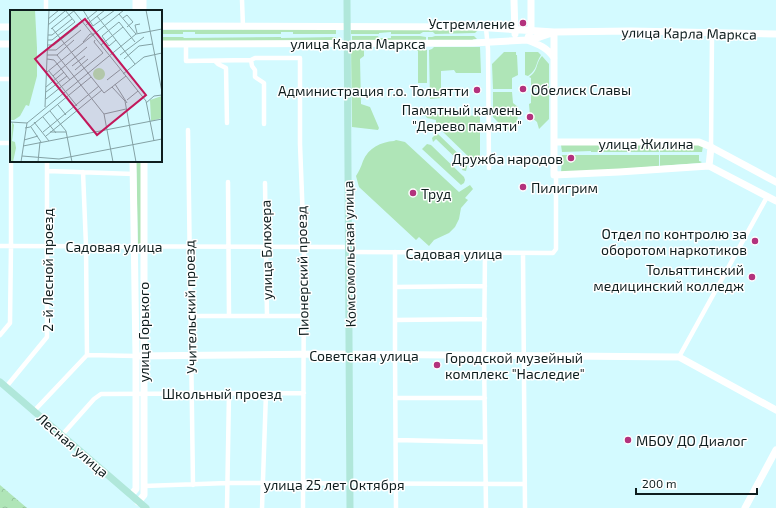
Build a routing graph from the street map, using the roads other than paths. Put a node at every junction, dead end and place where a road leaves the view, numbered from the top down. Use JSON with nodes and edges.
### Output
{"nodes":[{"id":1,"x":143,"y":0,"type":"edge"},
{"id":2,"x":242,"y":0,"type":"edge"},
{"id":3,"x":347,"y":0,"type":"edge"},
{"id":4,"x":514,"y":0,"type":"edge"},
{"id":5,"x":531,"y":0,"type":"edge"},
{"id":6,"x":144,"y":10,"type":"edge"},
{"id":7,"x":162,"y":26,"type":"edge"},
{"id":8,"x":243,"y":27,"type":"junction"},
{"id":9,"x":346,"y":27,"type":"junction"},
{"id":10,"x":486,"y":28,"type":"junction"},
{"id":11,"x":514,"y":30,"type":"junction"},
{"id":12,"x":531,"y":30,"type":"junction"},
{"id":13,"x":554,"y":32,"type":"junction"},
{"id":14,"x":712,"y":34,"type":"junction"},
{"id":15,"x":776,"y":34,"type":"edge"},
{"id":16,"x":516,"y":40,"type":"junction"},
{"id":17,"x":527,"y":40,"type":"junction"},
{"id":18,"x":487,"y":42,"type":"junction"},
{"id":19,"x":162,"y":44,"type":"edge"},
{"id":20,"x":186,"y":44,"type":"junction"},
{"id":21,"x":346,"y":44,"type":"junction"},
{"id":22,"x":554,"y":58,"type":"junction"},
{"id":23,"x":251,"y":60,"type":"junction"},
{"id":24,"x":215,"y":61,"type":"junction"},
{"id":25,"x":227,"y":123,"type":"dead end"},
{"id":26,"x":264,"y":124,"type":"dead end"},
{"id":27,"x":188,"y":130,"type":"dead end"},
{"id":28,"x":554,"y":142,"type":"junction"},
{"id":29,"x":0,"y":143,"type":"edge"},
{"id":30,"x":10,"y":143,"type":"edge"},
{"id":31,"x":711,"y":147,"type":"junction"},
{"id":32,"x":10,"y":162,"type":"edge"},
{"id":33,"x":47,"y":162,"type":"edge"},
{"id":34,"x":133,"y":162,"type":"edge"},
{"id":35,"x":144,"y":162,"type":"edge"},
{"id":36,"x":709,"y":166,"type":"junction"},
{"id":37,"x":489,"y":168,"type":"dead end"},
{"id":38,"x":47,"y":171,"type":"junction"},
{"id":39,"x":83,"y":172,"type":"junction"},
{"id":40,"x":134,"y":174,"type":"junction"},
{"id":41,"x":555,"y":175,"type":"junction"},
{"id":42,"x":228,"y":182,"type":"dead end"},
{"id":43,"x":776,"y":182,"type":"edge"},
{"id":44,"x":265,"y":183,"type":"dead end"},
{"id":45,"x":767,"y":197,"type":"junction"},
{"id":46,"x":776,"y":201,"type":"edge"},
{"id":47,"x":0,"y":246,"type":"edge"},
{"id":48,"x":11,"y":246,"type":"junction"},
{"id":49,"x":48,"y":246,"type":"junction"},
{"id":50,"x":86,"y":246,"type":"junction"},
{"id":51,"x":135,"y":246,"type":"junction"},
{"id":52,"x":144,"y":246,"type":"junction"},
{"id":53,"x":190,"y":247,"type":"junction"},
{"id":54,"x":228,"y":247,"type":"junction"},
{"id":55,"x":266,"y":247,"type":"junction"},
{"id":56,"x":304,"y":247,"type":"junction"},
{"id":57,"x":349,"y":250,"type":"junction"},
{"id":58,"x":395,"y":252,"type":"junction"},
{"id":59,"x":485,"y":253,"type":"junction"},
{"id":60,"x":524,"y":253,"type":"junction"},
{"id":61,"x":485,"y":286,"type":"junction"},
{"id":62,"x":395,"y":287,"type":"junction"},
{"id":63,"x":190,"y":316,"type":"junction"},
{"id":64,"x":229,"y":316,"type":"junction"},
{"id":65,"x":267,"y":316,"type":"junction"},
{"id":66,"x":303,"y":316,"type":"junction"},
{"id":67,"x":485,"y":319,"type":"junction"},
{"id":68,"x":395,"y":320,"type":"junction"},
{"id":69,"x":0,"y":335,"type":"edge"},
{"id":70,"x":350,"y":354,"type":"junction"},
{"id":71,"x":87,"y":355,"type":"junction"},
{"id":72,"x":191,"y":355,"type":"junction"},
{"id":73,"x":303,"y":355,"type":"junction"},
{"id":74,"x":395,"y":355,"type":"junction"},
{"id":75,"x":140,"y":356,"type":"junction"},
{"id":76,"x":484,"y":356,"type":"junction"},
{"id":77,"x":524,"y":356,"type":"junction"},
{"id":78,"x":679,"y":358,"type":"junction"},
{"id":79,"x":3,"y":385,"type":"edge"},
{"id":80,"x":140,"y":393,"type":"junction"},
{"id":81,"x":192,"y":393,"type":"junction"},
{"id":82,"x":229,"y":393,"type":"junction"},
{"id":83,"x":266,"y":393,"type":"junction"},
{"id":84,"x":304,"y":393,"type":"junction"},
{"id":85,"x":395,"y":398,"type":"junction"},
{"id":86,"x":485,"y":398,"type":"junction"},
{"id":87,"x":776,"y":410,"type":"edge"},
{"id":88,"x":34,"y":411,"type":"junction"},
{"id":89,"x":62,"y":435,"type":"junction"},
{"id":90,"x":396,"y":440,"type":"junction"},
{"id":91,"x":485,"y":442,"type":"junction"},
{"id":92,"x":776,"y":450,"type":"edge"},
{"id":93,"x":228,"y":483,"type":"junction"},
{"id":94,"x":263,"y":483,"type":"junction"},
{"id":95,"x":303,"y":483,"type":"junction"},
{"id":96,"x":350,"y":483,"type":"junction"},
{"id":97,"x":396,"y":484,"type":"junction"},
{"id":98,"x":485,"y":484,"type":"junction"},
{"id":99,"x":524,"y":484,"type":"junction"},
{"id":100,"x":193,"y":485,"type":"junction"},
{"id":101,"x":144,"y":486,"type":"junction"},
{"id":102,"x":131,"y":495,"type":"junction"},
{"id":103,"x":138,"y":502,"type":"junction"},
{"id":104,"x":146,"y":508,"type":"edge"},
{"id":105,"x":227,"y":508,"type":"edge"},
{"id":106,"x":262,"y":508,"type":"edge"},
{"id":107,"x":303,"y":508,"type":"edge"},
{"id":108,"x":350,"y":508,"type":"edge"},
{"id":109,"x":396,"y":508,"type":"edge"},
{"id":110,"x":486,"y":508,"type":"edge"},
{"id":111,"x":525,"y":508,"type":"edge"},
{"id":112,"x":745,"y":508,"type":"edge"}],
"edges":[{"from":1,"to":6,"type":"main road"},
{"from":2,"to":8,"type":"street"},
{"from":3,"to":9,"type":"main road","name":"Комсомольская улица"},
{"from":4,"to":11,"type":"main road"},
{"from":5,"to":12,"type":"main road"},
{"from":7,"to":8,"type":"main road","name":"улица Карла Маркса"},
{"from":8,"to":9,"type":"main road","name":"улица Карла Маркса"},
{"from":9,"to":10,"type":"main road","name":"улица Карла Маркса"},
{"from":9,"to":21,"type":"main road","name":"Комсомольская улица"},
{"from":10,"to":11,"type":"main road","name":"улица Карла Маркса"},
{"from":10,"to":18,"type":"street"},
{"from":11,"to":12,"type":"main road","name":"улица Карла Маркса"},
{"from":11,"to":16,"type":"main road"},
{"from":12,"to":13,"type":"main road","name":"улица Карла Маркса"},
{"from":12,"to":17,"type":"main road"},
{"from":13,"to":14,"type":"main road","name":"улица Карла Маркса"},
{"from":13,"to":17,"type":"main road","name":"улица Карла Маркса"},
{"from":13,"to":22,"type":"main road"},
{"from":14,"to":15,"type":"main road","name":"улица Карла Маркса"},
{"from":14,"to":31,"type":"street"},
{"from":16,"to":17,"type":"main road","name":"улица Карла Маркса"},
{"from":16,"to":18,"type":"main road","name":"улица Карла Маркса"},
{"from":17,"to":22,"type":"main road"},
{"from":18,"to":21,"type":"main road","name":"улица Карла Маркса"},
{"from":18,"to":37,"type":"street"},
{"from":19,"to":20,"type":"main road","name":"улица Карла Маркса"},
{"from":20,"to":21,"type":"main road","name":"улица Карла Маркса"},
{"from":20,"to":24,"type":"street"},
{"from":21,"to":57,"type":"main road","name":"Комсомольская улица"},
{"from":22,"to":28,"type":"main road"},
{"from":23,"to":24,"type":"street"},
{"from":23,"to":26,"type":"street"},
{"from":23,"to":56,"type":"street","name":"Пионерский проезд"},
{"from":24,"to":25,"type":"street"},
{"from":27,"to":53,"type":"street","name":"Учительский проезд"},
{"from":28,"to":31,"type":"main road","name":"улица Жилина"},
{"from":28,"to":41,"type":"main road"},
{"from":29,"to":30,"type":"street"},
{"from":31,"to":36,"type":"main road"},
{"from":31,"to":43,"type":"main road","name":"улица Жилина"},
{"from":32,"to":48,"type":"street"},
{"from":33,"to":38,"type":"street","name":"2-й Лесной проезд"},
{"from":34,"to":40,"type":"main road","name":"улица Горького"},
{"from":35,"to":52,"type":"main road","name":"улица Горького"},
{"from":36,"to":41,"type":"main road","name":"улица Жилина"},
{"from":36,"to":45,"type":"main road","name":"улица Жилина"},
{"from":38,"to":39,"type":"street"},
{"from":38,"to":49,"type":"street","name":"2-й Лесной проезд"},
{"from":39,"to":40,"type":"street"},
{"from":39,"to":50,"type":"street"},
{"from":40,"to":51,"type":"main road","name":"улица Горького"},
{"from":41,"to":60,"type":"street","name":"Садовая улица"},
{"from":42,"to":54,"type":"street"},
{"from":44,"to":55,"type":"street","name":"улица Блюхера"},
{"from":45,"to":46,"type":"main road","name":"улица Жилина"},
{"from":45,"to":78,"type":"street"},
{"from":47,"to":48,"type":"street","name":"Садовая улица"},
{"from":48,"to":49,"type":"street","name":"Садовая улица"},
{"from":48,"to":69,"type":"street"},
{"from":49,"to":50,"type":"street","name":"Садовая улица"},
{"from":49,"to":79,"type":"street","name":"2-й Лесной проезд"},
{"from":50,"to":51,"type":"street","name":"Садовая улица"},
{"from":50,"to":71,"type":"street"},
{"from":51,"to":52,"type":"street","name":"Садовая улица"},
{"from":51,"to":75,"type":"main road","name":"улица Горького"},
{"from":52,"to":53,"type":"street","name":"Садовая улица"},
{"from":52,"to":75,"type":"main road","name":"улица Горького"},
{"from":53,"to":54,"type":"street","name":"Садовая улица"},
{"from":53,"to":63,"type":"street","name":"Учительский проезд"},
{"from":54,"to":55,"type":"street","name":"Садовая улица"},
{"from":54,"to":64,"type":"street"},
{"from":55,"to":56,"type":"street","name":"Садовая улица"},
{"from":55,"to":65,"type":"street","name":"улица Блюхера"},
{"from":56,"to":57,"type":"street","name":"Садовая улица"},
{"from":56,"to":66,"type":"street","name":"Пионерский проезд"},
{"from":57,"to":58,"type":"street","name":"Садовая улица"},
{"from":57,"to":70,"type":"main road","name":"Комсомольская улица"},
{"from":58,"to":59,"type":"street","name":"Садовая улица"},
{"from":58,"to":62,"type":"street"},
{"from":59,"to":60,"type":"street","name":"Садовая улица"},
{"from":59,"to":61,"type":"street"},
{"from":60,"to":77,"type":"street"},
{"from":61,"to":62,"type":"street"},
{"from":61,"to":67,"type":"street"},
{"from":62,"to":68,"type":"street"},
{"from":63,"to":64,"type":"street"},
{"from":63,"to":72,"type":"street","name":"Учительский проезд"},
{"from":64,"to":65,"type":"street"},
{"from":65,"to":66,"type":"street"},
{"from":66,"to":73,"type":"street","name":"Пионерский проезд"},
{"from":67,"to":68,"type":"street"},
{"from":67,"to":76,"type":"street"},
{"from":68,"to":74,"type":"street"},
{"from":70,"to":73,"type":"main road","name":"Советская улица"},
{"from":70,"to":74,"type":"main road","name":"Советская улица"},
{"from":70,"to":96,"type":"main road","name":"Комсомольская улица"},
{"from":71,"to":75,"type":"street","name":"Советская улица"},
{"from":71,"to":88,"type":"street"},
{"from":72,"to":73,"type":"main road","name":"Советская улица"},
{"from":72,"to":75,"type":"main road","name":"Советская улица"},
{"from":72,"to":81,"type":"street","name":"Учительский проезд"},
{"from":73,"to":84,"type":"street","name":"Пионерский проезд"},
{"from":74,"to":76,"type":"main road","name":"Советская улица"},
{"from":74,"to":85,"type":"street"},
{"from":75,"to":80,"type":"main road","name":"улица Горького"},
{"from":76,"to":77,"type":"main road","name":"Советская улица"},
{"from":76,"to":86,"type":"street"},
{"from":77,"to":78,"type":"main road","name":"Советская улица"},
{"from":77,"to":99,"type":"street"},
{"from":78,"to":87,"type":"main road","name":"Советская улица"},
{"from":79,"to":88,"type":"main road","name":"Лесная улица"},
{"from":80,"to":81,"type":"street","name":"Школьный проезд"},
{"from":80,"to":89,"type":"street","name":"Школьный проезд"},
{"from":80,"to":101,"type":"main road","name":"улица Горького"},
{"from":80,"to":102,"type":"main road","name":"улица Горького"},
{"from":81,"to":82,"type":"street","name":"Школьный проезд"},
{"from":81,"to":100,"type":"street","name":"Учительский проезд"},
{"from":82,"to":83,"type":"street","name":"Школьный проезд"},
{"from":82,"to":93,"type":"street"},
{"from":83,"to":84,"type":"street","name":"Школьный проезд"},
{"from":83,"to":94,"type":"street"},
{"from":84,"to":95,"type":"street","name":"Пионерский проезд"},
{"from":85,"to":86,"type":"street"},
{"from":85,"to":90,"type":"street"},
{"from":86,"to":91,"type":"street"},
{"from":88,"to":89,"type":"main road","name":"Лесная улица"},
{"from":89,"to":102,"type":"main road","name":"Лесная улица"},
{"from":90,"to":91,"type":"street"},
{"from":90,"to":97,"type":"street"},
{"from":91,"to":98,"type":"street"},
{"from":92,"to":112,"type":"main road"},
{"from":93,"to":94,"type":"street","name":"улица 25 лет Октября"},
{"from":93,"to":100,"type":"street","name":"улица 25 лет Октября"},
{"from":93,"to":105,"type":"street"},
{"from":94,"to":95,"type":"street","name":"улица 25 лет Октября"},
{"from":94,"to":106,"type":"street"},
{"from":95,"to":96,"type":"street","name":"улица 25 лет Октября"},
{"from":95,"to":107,"type":"street","name":"Пионерский проезд"},
{"from":96,"to":97,"type":"street","name":"улица 25 лет Октября"},
{"from":96,"to":108,"type":"main road","name":"Комсомольская улица"},
{"from":97,"to":98,"type":"street","name":"улица 25 лет Октября"},
{"from":97,"to":109,"type":"street"},
{"from":98,"to":99,"type":"street","name":"улица 25 лет Октября"},
{"from":98,"to":110,"type":"street"},
{"from":99,"to":111,"type":"street"},
{"from":100,"to":101,"type":"street","name":"улица 25 лет Октября"},
{"from":101,"to":103,"type":"main road","name":"улица Горького"},
{"from":102,"to":103,"type":"main road","name":"Лесная улица"},
{"from":103,"to":104,"type":"main road","name":"Лесная улица"}]}
